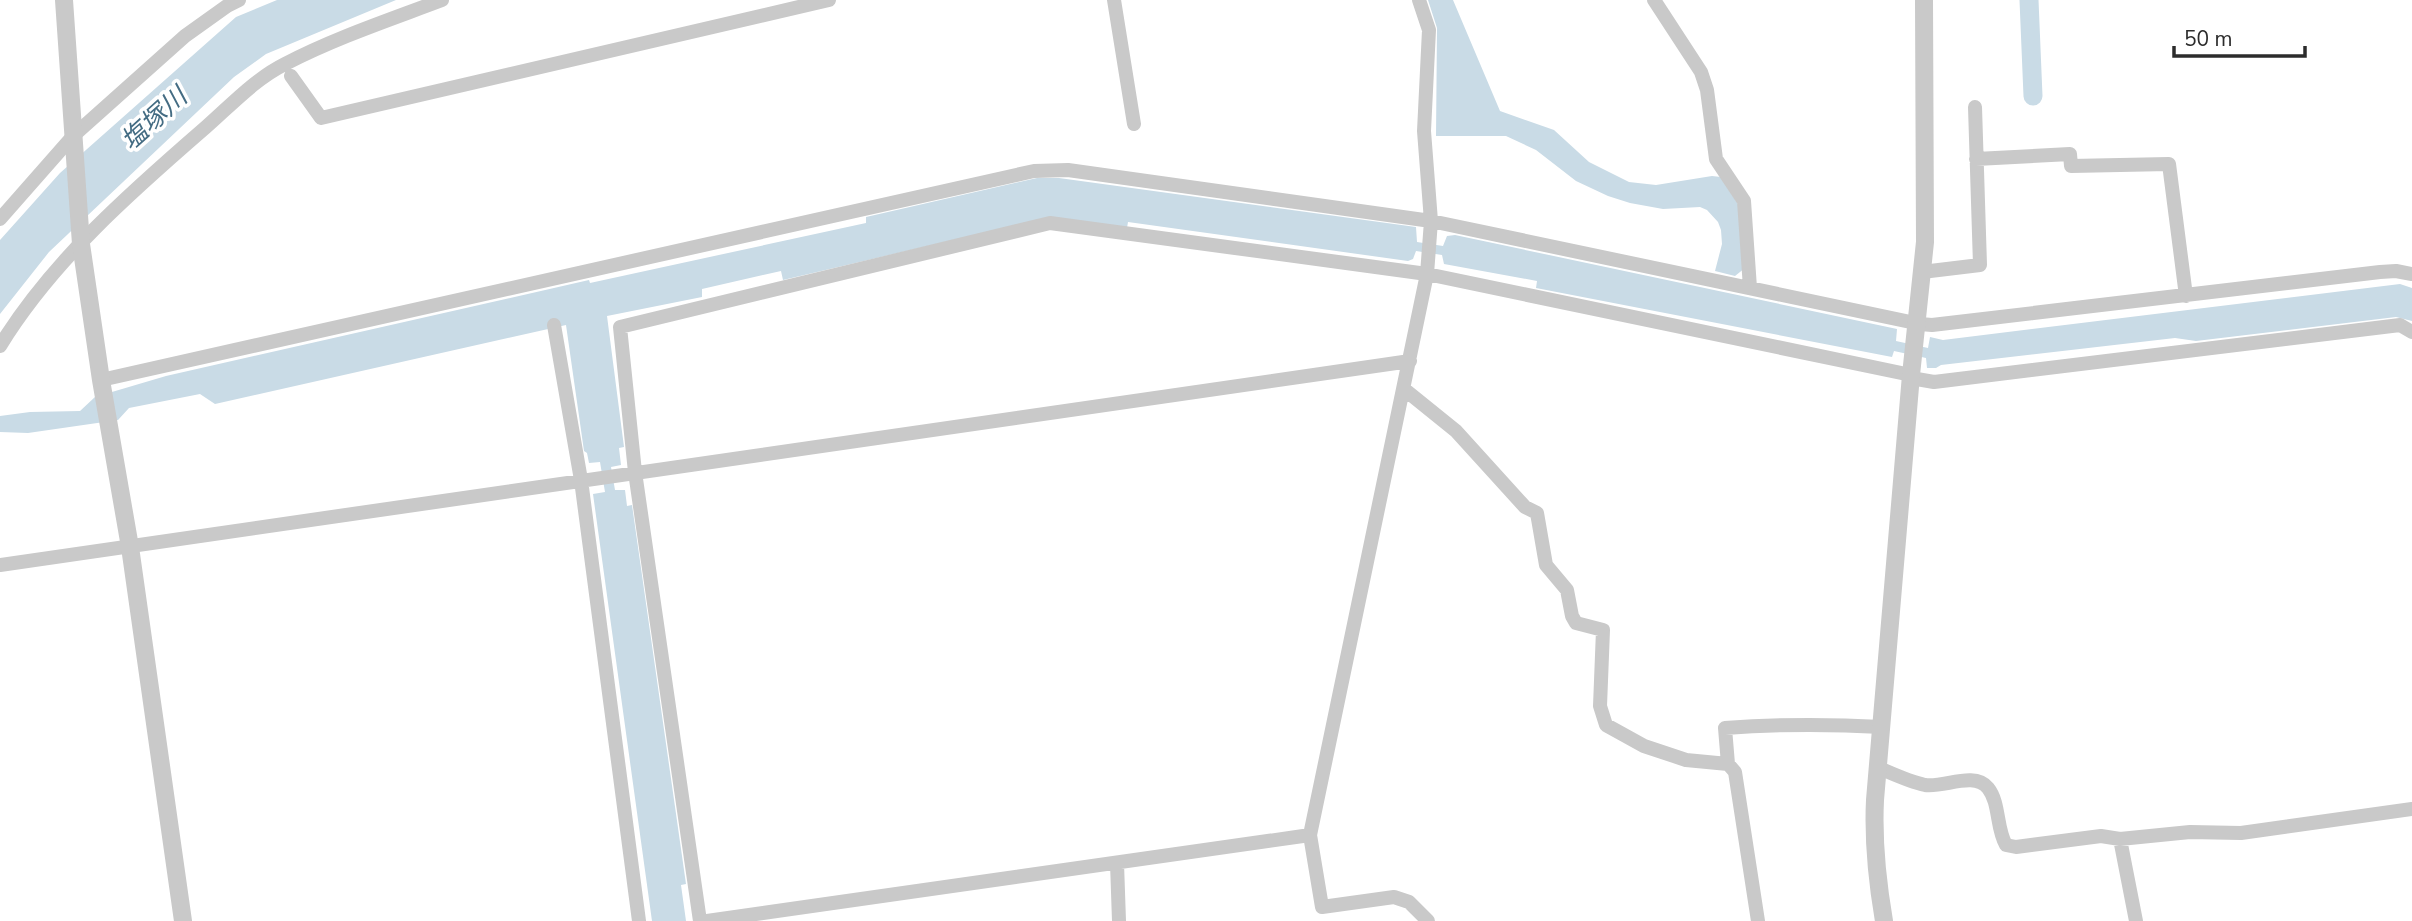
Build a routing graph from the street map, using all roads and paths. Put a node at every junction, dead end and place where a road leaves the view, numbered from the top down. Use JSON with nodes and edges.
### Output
{"nodes":[{"id":1,"x":64,"y":0,"type":"edge"},
{"id":2,"x":239,"y":0,"type":"edge"},
{"id":3,"x":442,"y":0,"type":"edge"},
{"id":4,"x":829,"y":0,"type":"edge"},
{"id":5,"x":1114,"y":0,"type":"edge"},
{"id":6,"x":1419,"y":0,"type":"edge"},
{"id":7,"x":1654,"y":0,"type":"edge"},
{"id":8,"x":1924,"y":0,"type":"edge"},
{"id":9,"x":291,"y":76,"type":"dead end"},
{"id":10,"x":1975,"y":107,"type":"dead end"},
{"id":11,"x":1133,"y":124,"type":"dead end"},
{"id":12,"x":74,"y":138,"type":"junction"},
{"id":13,"x":1976,"y":159,"type":"junction"},
{"id":14,"x":0,"y":219,"type":"edge"},
{"id":15,"x":1431,"y":221,"type":"junction"},
{"id":16,"x":81,"y":244,"type":"junction"},
{"id":17,"x":1922,"y":272,"type":"junction"},
{"id":18,"x":1427,"y":274,"type":"junction"},
{"id":19,"x":2412,"y":274,"type":"edge"},
{"id":20,"x":1750,"y":288,"type":"junction"},
{"id":21,"x":2186,"y":296,"type":"junction"},
{"id":22,"x":554,"y":325,"type":"dead end"},
{"id":23,"x":1916,"y":326,"type":"junction"},
{"id":24,"x":2412,"y":332,"type":"edge"},
{"id":25,"x":0,"y":346,"type":"edge"},
{"id":26,"x":1410,"y":361,"type":"junction"},
{"id":27,"x":1912,"y":371,"type":"junction"},
{"id":28,"x":101,"y":380,"type":"junction"},
{"id":29,"x":1404,"y":389,"type":"junction"},
{"id":30,"x":635,"y":472,"type":"junction"},
{"id":31,"x":581,"y":480,"type":"junction"},
{"id":32,"x":130,"y":547,"type":"junction"},
{"id":33,"x":0,"y":565,"type":"edge"},
{"id":34,"x":1882,"y":727,"type":"junction"},
{"id":35,"x":1728,"y":764,"type":"junction"},
{"id":36,"x":1879,"y":768,"type":"junction"},
{"id":37,"x":2412,"y":809,"type":"edge"},
{"id":38,"x":1310,"y":835,"type":"junction"},
{"id":39,"x":2120,"y":839,"type":"junction"},
{"id":40,"x":1117,"y":863,"type":"junction"},
{"id":41,"x":183,"y":921,"type":"edge"},
{"id":42,"x":639,"y":921,"type":"edge"},
{"id":43,"x":700,"y":921,"type":"edge"},
{"id":44,"x":707,"y":921,"type":"edge"},
{"id":45,"x":1119,"y":921,"type":"edge"},
{"id":46,"x":1427,"y":921,"type":"edge"},
{"id":47,"x":1758,"y":921,"type":"edge"},
{"id":48,"x":1884,"y":921,"type":"edge"},
{"id":49,"x":2136,"y":921,"type":"edge"}],
"edges":[{"from":1,"to":12,"type":"street"},
{"from":2,"to":12,"type":"street"},
{"from":3,"to":16,"type":"street"},
{"from":4,"to":9,"type":"street"},
{"from":5,"to":11,"type":"street"},
{"from":6,"to":15,"type":"street"},
{"from":7,"to":20,"type":"street"},
{"from":8,"to":17,"type":"street"},
{"from":10,"to":13,"type":"street"},
{"from":12,"to":14,"type":"street"},
{"from":12,"to":16,"type":"street"},
{"from":13,"to":17,"type":"street"},
{"from":13,"to":21,"type":"street"},
{"from":15,"to":18,"type":"street"},
{"from":15,"to":20,"type":"street"},
{"from":15,"to":28,"type":"street"},
{"from":16,"to":25,"type":"street"},
{"from":16,"to":28,"type":"street"},
{"from":17,"to":23,"type":"street"},
{"from":18,"to":26,"type":"street"},
{"from":18,"to":27,"type":"street"},
{"from":18,"to":30,"type":"street"},
{"from":19,"to":21,"type":"street"},
{"from":20,"to":23,"type":"street"},
{"from":21,"to":23,"type":"street"},
{"from":22,"to":31,"type":"street"},
{"from":23,"to":27,"type":"street"},
{"from":24,"to":27,"type":"street"},
{"from":26,"to":29,"type":"street"},
{"from":26,"to":30,"type":"street"},
{"from":27,"to":34,"type":"street"},
{"from":28,"to":32,"type":"street"},
{"from":29,"to":35,"type":"street"},
{"from":29,"to":38,"type":"street"},
{"from":30,"to":31,"type":"street"},
{"from":30,"to":43,"type":"street"},
{"from":31,"to":32,"type":"street"},
{"from":31,"to":42,"type":"street"},
{"from":32,"to":33,"type":"street"},
{"from":32,"to":41,"type":"street"},
{"from":34,"to":35,"type":"street"},
{"from":34,"to":36,"type":"street"},
{"from":35,"to":47,"type":"street"},
{"from":36,"to":39,"type":"street"},
{"from":36,"to":48,"type":"street"},
{"from":37,"to":39,"type":"street"},
{"from":38,"to":40,"type":"street"},
{"from":38,"to":46,"type":"street"},
{"from":39,"to":49,"type":"street"},
{"from":40,"to":44,"type":"street"},
{"from":40,"to":45,"type":"street"}]}
